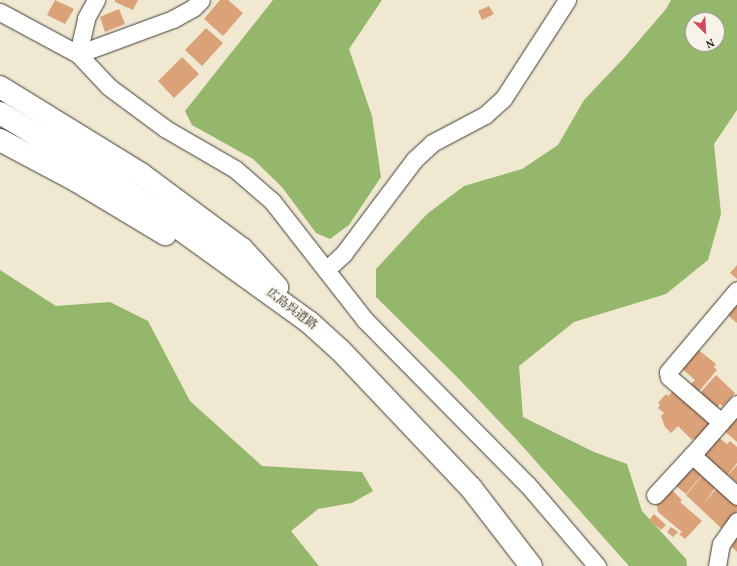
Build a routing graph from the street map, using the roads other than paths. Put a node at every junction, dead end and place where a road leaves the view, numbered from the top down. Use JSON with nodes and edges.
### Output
{"nodes":[{"id":1,"x":96,"y":0,"type":"edge"},
{"id":2,"x":201,"y":0,"type":"edge"},
{"id":3,"x":567,"y":0,"type":"edge"},
{"id":4,"x":0,"y":12,"type":"edge"},
{"id":5,"x":78,"y":54,"type":"junction"},
{"id":6,"x":0,"y":87,"type":"edge"},
{"id":7,"x":0,"y":113,"type":"edge"},
{"id":8,"x":0,"y":140,"type":"edge"},
{"id":9,"x":326,"y":270,"type":"junction"},
{"id":10,"x":737,"y":290,"type":"edge"},
{"id":11,"x":309,"y":322,"type":"junction"},
{"id":12,"x":341,"y":351,"type":"junction"},
{"id":13,"x":737,"y":404,"type":"edge"},
{"id":14,"x":721,"y":422,"type":"junction"},
{"id":15,"x":692,"y":455,"type":"junction"},
{"id":16,"x":655,"y":495,"type":"dead end"},
{"id":17,"x":737,"y":496,"type":"edge"},
{"id":18,"x":737,"y":521,"type":"edge"},
{"id":19,"x":531,"y":566,"type":"edge"},
{"id":20,"x":597,"y":566,"type":"edge"},
{"id":21,"x":717,"y":566,"type":"edge"}],
"edges":[{"from":1,"to":5,"type":"street"},
{"from":2,"to":5,"type":"street"},
{"from":3,"to":9,"type":"street"},
{"from":4,"to":5,"type":"street"},
{"from":5,"to":9,"type":"street"},
{"from":6,"to":11,"type":"highway"},
{"from":7,"to":11,"type":"highway","name":"広島呉道路"},
{"from":8,"to":12,"type":"highway"},
{"from":9,"to":20,"type":"street"},
{"from":10,"to":14,"type":"street"},
{"from":11,"to":12,"type":"highway","name":"広島呉道路"},
{"from":12,"to":19,"type":"highway","name":"広島呉道路"},
{"from":13,"to":14,"type":"street"},
{"from":14,"to":15,"type":"street"},
{"from":15,"to":16,"type":"street"},
{"from":15,"to":17,"type":"street"},
{"from":18,"to":21,"type":"street"}]}
